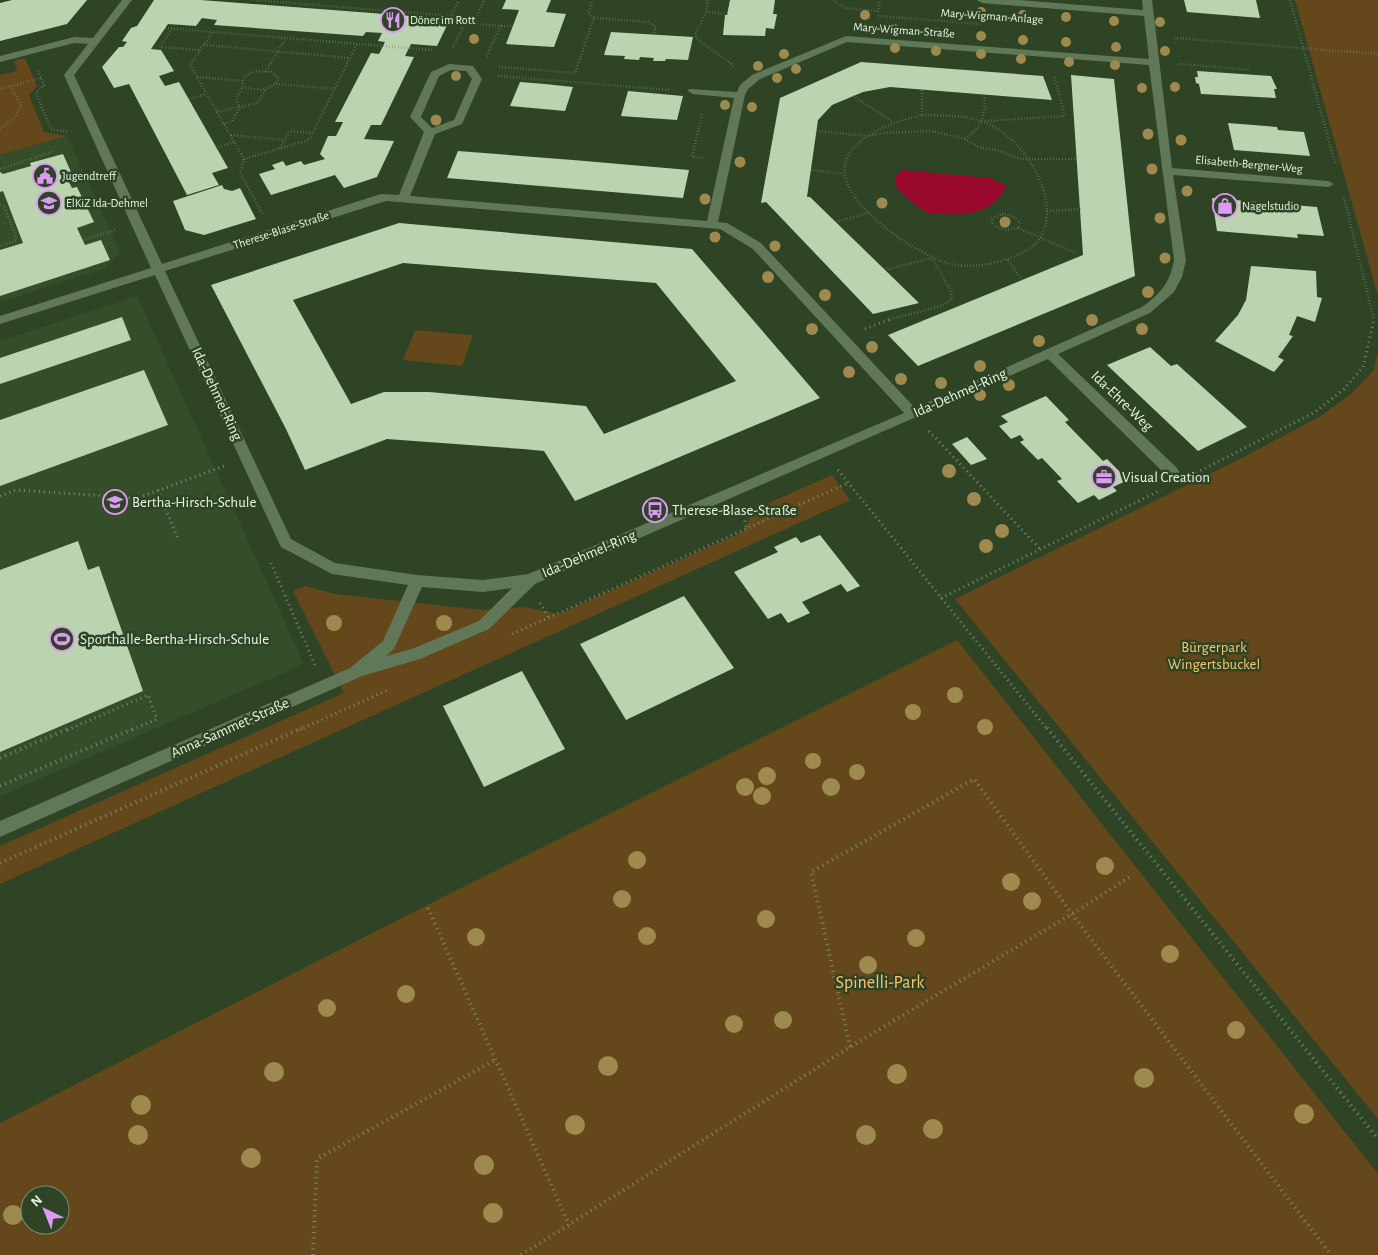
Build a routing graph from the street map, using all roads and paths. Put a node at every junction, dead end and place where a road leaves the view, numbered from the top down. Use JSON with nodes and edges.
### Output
{"nodes":[{"id":1,"x":127,"y":0,"type":"edge"},
{"id":2,"x":253,"y":0,"type":"edge"},
{"id":3,"x":459,"y":0,"type":"edge"},
{"id":4,"x":484,"y":0,"type":"edge"},
{"id":5,"x":593,"y":0,"type":"edge"},
{"id":6,"x":708,"y":0,"type":"edge"},
{"id":7,"x":832,"y":0,"type":"edge"},
{"id":8,"x":982,"y":0,"type":"edge"},
{"id":9,"x":1147,"y":0,"type":"edge"},
{"id":10,"x":1290,"y":0,"type":"edge"},
{"id":11,"x":845,"y":8,"type":"junction"},
{"id":12,"x":878,"y":10,"type":"dead end"},
{"id":13,"x":706,"y":12,"type":"junction"},
{"id":14,"x":845,"y":13,"type":"dead end"},
{"id":15,"x":1149,"y":13,"type":"junction"},
{"id":16,"x":728,"y":14,"type":"dead end"},
{"id":17,"x":451,"y":16,"type":"junction"},
{"id":18,"x":878,"y":16,"type":"dead end"},
{"id":19,"x":476,"y":18,"type":"junction"},
{"id":20,"x":594,"y":18,"type":"junction"},
{"id":21,"x":474,"y":24,"type":"junction"},
{"id":22,"x":987,"y":24,"type":"dead end"},
{"id":23,"x":501,"y":26,"type":"junction"},
{"id":24,"x":513,"y":26,"type":"dead end"},
{"id":25,"x":165,"y":28,"type":"dead end"},
{"id":26,"x":172,"y":29,"type":"junction"},
{"id":27,"x":212,"y":32,"type":"junction"},
{"id":28,"x":653,"y":34,"type":"dead end"},
{"id":29,"x":1151,"y":36,"type":"junction"},
{"id":30,"x":286,"y":38,"type":"junction"},
{"id":31,"x":95,"y":41,"type":"junction"},
{"id":32,"x":357,"y":44,"type":"junction"},
{"id":33,"x":204,"y":45,"type":"junction"},
{"id":34,"x":1303,"y":48,"type":"junction"},
{"id":35,"x":200,"y":50,"type":"junction"},
{"id":36,"x":278,"y":51,"type":"junction"},
{"id":37,"x":28,"y":52,"type":"junction"},
{"id":38,"x":451,"y":52,"type":"junction"},
{"id":39,"x":480,"y":54,"type":"dead end"},
{"id":40,"x":490,"y":54,"type":"junction"},
{"id":41,"x":1378,"y":54,"type":"edge"},
{"id":42,"x":350,"y":58,"type":"junction"},
{"id":43,"x":0,"y":60,"type":"edge"},
{"id":44,"x":494,"y":60,"type":"dead end"},
{"id":45,"x":1154,"y":62,"type":"junction"},
{"id":46,"x":734,"y":66,"type":"dead end"},
{"id":47,"x":449,"y":67,"type":"junction"},
{"id":48,"x":469,"y":68,"type":"junction"},
{"id":49,"x":266,"y":70,"type":"junction"},
{"id":50,"x":1250,"y":70,"type":"dead end"},
{"id":51,"x":197,"y":77,"type":"junction"},
{"id":52,"x":41,"y":78,"type":"junction"},
{"id":53,"x":1054,"y":78,"type":"dead end"},
{"id":54,"x":477,"y":79,"type":"junction"},
{"id":55,"x":546,"y":80,"type":"junction"},
{"id":56,"x":242,"y":81,"type":"junction"},
{"id":57,"x":276,"y":84,"type":"junction"},
{"id":58,"x":544,"y":84,"type":"dead end"},
{"id":59,"x":11,"y":87,"type":"junction"},
{"id":60,"x":243,"y":87,"type":"junction"},
{"id":61,"x":656,"y":88,"type":"junction"},
{"id":62,"x":0,"y":89,"type":"edge"},
{"id":63,"x":335,"y":89,"type":"junction"},
{"id":64,"x":266,"y":90,"type":"junction"},
{"id":65,"x":922,"y":90,"type":"dead end"},
{"id":66,"x":693,"y":92,"type":"joint"},
{"id":67,"x":655,"y":93,"type":"dead end"},
{"id":68,"x":206,"y":94,"type":"junction"},
{"id":69,"x":740,"y":95,"type":"junction"},
{"id":70,"x":985,"y":95,"type":"dead end"},
{"id":71,"x":853,"y":96,"type":"dead end"},
{"id":72,"x":189,"y":100,"type":"dead end"},
{"id":73,"x":240,"y":108,"type":"junction"},
{"id":74,"x":216,"y":112,"type":"junction"},
{"id":75,"x":922,"y":116,"type":"junction"},
{"id":76,"x":893,"y":122,"type":"junction"},
{"id":77,"x":984,"y":122,"type":"junction"},
{"id":78,"x":224,"y":124,"type":"junction"},
{"id":79,"x":91,"y":126,"type":"junction"},
{"id":80,"x":0,"y":129,"type":"edge"},
{"id":81,"x":816,"y":131,"type":"dead end"},
{"id":82,"x":430,"y":132,"type":"junction"},
{"id":83,"x":312,"y":133,"type":"junction"},
{"id":84,"x":230,"y":135,"type":"junction"},
{"id":85,"x":868,"y":136,"type":"junction"},
{"id":86,"x":965,"y":139,"type":"junction"},
{"id":87,"x":284,"y":140,"type":"junction"},
{"id":88,"x":234,"y":142,"type":"junction"},
{"id":89,"x":216,"y":148,"type":"dead end"},
{"id":90,"x":279,"y":149,"type":"junction"},
{"id":91,"x":54,"y":151,"type":"dead end"},
{"id":92,"x":244,"y":159,"type":"junction"},
{"id":93,"x":1077,"y":159,"type":"dead end"},
{"id":94,"x":1031,"y":160,"type":"junction"},
{"id":95,"x":1336,"y":167,"type":"dead end"},
{"id":96,"x":0,"y":169,"type":"edge"},
{"id":97,"x":811,"y":170,"type":"dead end"},
{"id":98,"x":1167,"y":171,"type":"junction"},
{"id":99,"x":844,"y":174,"type":"junction"},
{"id":100,"x":1328,"y":184,"type":"dead end"},
{"id":101,"x":1343,"y":194,"type":"dead end"},
{"id":102,"x":403,"y":198,"type":"junction"},
{"id":103,"x":0,"y":205,"type":"edge"},
{"id":104,"x":1080,"y":209,"type":"dead end"},
{"id":105,"x":1047,"y":211,"type":"junction"},
{"id":106,"x":868,"y":213,"type":"junction"},
{"id":107,"x":836,"y":222,"type":"dead end"},
{"id":108,"x":137,"y":223,"type":"junction"},
{"id":109,"x":712,"y":225,"type":"junction"},
{"id":110,"x":1018,"y":228,"type":"junction"},
{"id":111,"x":272,"y":232,"type":"junction"},
{"id":112,"x":1041,"y":238,"type":"junction"},
{"id":113,"x":82,"y":240,"type":"dead end"},
{"id":114,"x":0,"y":246,"type":"edge"},
{"id":115,"x":1076,"y":253,"type":"dead end"},
{"id":116,"x":932,"y":258,"type":"junction"},
{"id":117,"x":1008,"y":260,"type":"junction"},
{"id":118,"x":159,"y":269,"type":"junction"},
{"id":119,"x":885,"y":270,"type":"dead end"},
{"id":120,"x":1022,"y":280,"type":"dead end"},
{"id":121,"x":0,"y":320,"type":"edge"},
{"id":122,"x":842,"y":339,"type":"junction"},
{"id":123,"x":1049,"y":353,"type":"junction"},
{"id":124,"x":913,"y":414,"type":"junction"},
{"id":125,"x":824,"y":452,"type":"junction"},
{"id":126,"x":1172,"y":472,"type":"dead end"},
{"id":127,"x":206,"y":473,"type":"dead end"},
{"id":128,"x":1189,"y":476,"type":"dead end"},
{"id":129,"x":1163,"y":489,"type":"dead end"},
{"id":130,"x":158,"y":490,"type":"junction"},
{"id":131,"x":0,"y":496,"type":"edge"},
{"id":132,"x":178,"y":539,"type":"dead end"},
{"id":133,"x":286,"y":543,"type":"junction"},
{"id":134,"x":1040,"y":549,"type":"junction"},
{"id":135,"x":530,"y":580,"type":"junction"},
{"id":136,"x":417,"y":581,"type":"junction"},
{"id":137,"x":941,"y":598,"type":"junction"},
{"id":138,"x":355,"y":673,"type":"junction"},
{"id":139,"x":324,"y":686,"type":"junction"},
{"id":140,"x":0,"y":758,"type":"edge"},
{"id":141,"x":0,"y":786,"type":"edge"},
{"id":142,"x":0,"y":829,"type":"edge"},
{"id":143,"x":1131,"y":876,"type":"dead end"},
{"id":144,"x":428,"y":908,"type":"dead end"},
{"id":145,"x":1072,"y":914,"type":"junction"},
{"id":146,"x":850,"y":1047,"type":"junction"},
{"id":147,"x":495,"y":1060,"type":"junction"},
{"id":148,"x":1378,"y":1139,"type":"edge"},
{"id":149,"x":569,"y":1225,"type":"junction"},
{"id":150,"x":313,"y":1255,"type":"edge"},
{"id":151,"x":521,"y":1255,"type":"edge"},
{"id":152,"x":1332,"y":1255,"type":"edge"}],
"edges":[{"from":1,"to":31,"type":"street","name":"Ida-Dehmel-Ring"},
{"from":2,"to":17,"type":"path"},
{"from":3,"to":17,"type":"path"},
{"from":4,"to":19,"type":"path"},
{"from":5,"to":20,"type":"path"},
{"from":6,"to":13,"type":"path"},
{"from":7,"to":11,"type":"path"},
{"from":8,"to":15,"type":"street"},
{"from":9,"to":15,"type":"street","name":"Ida-Dehmel-Ring"},
{"from":10,"to":34,"type":"path"},
{"from":11,"to":12,"type":"path"},
{"from":11,"to":14,"type":"path"},
{"from":13,"to":16,"type":"path"},
{"from":13,"to":46,"type":"path"},
{"from":15,"to":29,"type":"street","name":"Ida-Dehmel-Ring"},
{"from":17,"to":19,"type":"path"},
{"from":18,"to":22,"type":"path","name":"Mary-Wigman-Anlage"},
{"from":19,"to":21,"type":"path"},
{"from":20,"to":28,"type":"path"},
{"from":20,"to":44,"type":"path"},
{"from":21,"to":23,"type":"path"},
{"from":21,"to":38,"type":"path"},
{"from":23,"to":24,"type":"path"},
{"from":23,"to":40,"type":"path"},
{"from":25,"to":26,"type":"path"},
{"from":26,"to":27,"type":"path"},
{"from":26,"to":35,"type":"path"},
{"from":27,"to":30,"type":"path"},
{"from":27,"to":33,"type":"path"},
{"from":29,"to":34,"type":"path"},
{"from":29,"to":45,"type":"street","name":"Ida-Dehmel-Ring"},
{"from":30,"to":32,"type":"path"},
{"from":30,"to":36,"type":"path"},
{"from":31,"to":37,"type":"street"},
{"from":31,"to":79,"type":"street","name":"Ida-Dehmel-Ring"},
{"from":32,"to":38,"type":"path"},
{"from":32,"to":42,"type":"path"},
{"from":33,"to":35,"type":"path"},
{"from":33,"to":36,"type":"path"},
{"from":34,"to":41,"type":"path"},
{"from":34,"to":95,"type":"path"},
{"from":35,"to":51,"type":"path"},
{"from":36,"to":42,"type":"path"},
{"from":36,"to":49,"type":"path"},
{"from":37,"to":43,"type":"street"},
{"from":37,"to":52,"type":"path"},
{"from":38,"to":47,"type":"path"},
{"from":39,"to":40,"type":"path"},
{"from":40,"to":48,"type":"path"},
{"from":42,"to":63,"type":"path"},
{"from":45,"to":50,"type":"path"},
{"from":45,"to":69,"type":"street","name":"Mary-Wigman-Straße"},
{"from":45,"to":98,"type":"street","name":"Ida-Dehmel-Ring"},
{"from":47,"to":48,"type":"street"},
{"from":47,"to":82,"type":"street"},
{"from":48,"to":54,"type":"street"},
{"from":49,"to":56,"type":"path"},
{"from":49,"to":57,"type":"path"},
{"from":51,"to":56,"type":"path"},
{"from":51,"to":68,"type":"path"},
{"from":52,"to":59,"type":"path"},
{"from":52,"to":79,"type":"path"},
{"from":53,"to":77,"type":"path"},
{"from":54,"to":55,"type":"path"},
{"from":54,"to":82,"type":"street"},
{"from":55,"to":58,"type":"path"},
{"from":55,"to":61,"type":"path"},
{"from":56,"to":60,"type":"path"},
{"from":57,"to":63,"type":"path"},
{"from":57,"to":64,"type":"path"},
{"from":59,"to":62,"type":"path"},
{"from":59,"to":80,"type":"path"},
{"from":60,"to":64,"type":"path"},
{"from":60,"to":73,"type":"path"},
{"from":61,"to":66,"type":"path"},
{"from":61,"to":67,"type":"path"},
{"from":63,"to":83,"type":"path"},
{"from":64,"to":73,"type":"path"},
{"from":65,"to":75,"type":"path"},
{"from":66,"to":69,"type":"street"},
{"from":68,"to":72,"type":"path"},
{"from":68,"to":74,"type":"path"},
{"from":69,"to":109,"type":"street","name":"Mary-Wigman-Straße"},
{"from":70,"to":77,"type":"path"},
{"from":71,"to":76,"type":"path"},
{"from":73,"to":74,"type":"path"},
{"from":73,"to":78,"type":"path"},
{"from":74,"to":78,"type":"path"},
{"from":75,"to":76,"type":"path"},
{"from":75,"to":77,"type":"path"},
{"from":76,"to":85,"type":"path"},
{"from":77,"to":86,"type":"path"},
{"from":77,"to":94,"type":"path"},
{"from":78,"to":84,"type":"path"},
{"from":79,"to":108,"type":"street","name":"Ida-Dehmel-Ring"},
{"from":81,"to":85,"type":"path"},
{"from":82,"to":102,"type":"street"},
{"from":83,"to":87,"type":"path"},
{"from":83,"to":90,"type":"path"},
{"from":84,"to":87,"type":"path"},
{"from":84,"to":88,"type":"path"},
{"from":85,"to":86,"type":"path"},
{"from":85,"to":99,"type":"path"},
{"from":86,"to":94,"type":"path"},
{"from":87,"to":90,"type":"path"},
{"from":88,"to":89,"type":"path"},
{"from":88,"to":92,"type":"path"},
{"from":90,"to":92,"type":"path"},
{"from":91,"to":96,"type":"path"},
{"from":92,"to":111,"type":"path"},
{"from":93,"to":94,"type":"path"},
{"from":94,"to":105,"type":"path"},
{"from":97,"to":99,"type":"path"},
{"from":98,"to":100,"type":"street","name":"Elisabeth-Bergner-Weg"},
{"from":98,"to":123,"type":"street","name":"Ida-Dehmel-Ring"},
{"from":99,"to":106,"type":"path"},
{"from":101,"to":128,"type":"path"},
{"from":102,"to":109,"type":"street","name":"Therese-Blase-Straße"},
{"from":102,"to":111,"type":"street","name":"Therese-Blase-Straße"},
{"from":103,"to":114,"type":"path"},
{"from":104,"to":105,"type":"path"},
{"from":105,"to":112,"type":"path"},
{"from":106,"to":107,"type":"path"},
{"from":106,"to":116,"type":"path"},
{"from":108,"to":113,"type":"path"},
{"from":108,"to":118,"type":"street","name":"Ida-Dehmel-Ring"},
{"from":109,"to":122,"type":"street","name":"Therese-Blase-Straße"},
{"from":110,"to":110,"type":"path"},
{"from":110,"to":112,"type":"path"},
{"from":111,"to":118,"type":"street","name":"Therese-Blase-Straße"},
{"from":112,"to":115,"type":"path"},
{"from":112,"to":117,"type":"path"},
{"from":116,"to":117,"type":"path"},
{"from":116,"to":119,"type":"path"},
{"from":116,"to":122,"type":"path"},
{"from":117,"to":120,"type":"path"},
{"from":118,"to":121,"type":"street","name":"Therese-Blase-Straße"},
{"from":118,"to":133,"type":"street","name":"Ida-Dehmel-Ring"},
{"from":122,"to":124,"type":"street","name":"Therese-Blase-Straße"},
{"from":123,"to":124,"type":"street","name":"Ida-Dehmel-Ring"},
{"from":123,"to":126,"type":"street","name":"Ida-Ehre-Weg"},
{"from":124,"to":125,"type":"street","name":"Ida-Dehmel-Ring"},
{"from":124,"to":134,"type":"path"},
{"from":125,"to":135,"type":"street","name":"Ida-Dehmel-Ring"},
{"from":125,"to":137,"type":"path"},
{"from":127,"to":130,"type":"path"},
{"from":129,"to":134,"type":"path"},
{"from":130,"to":131,"type":"path"},
{"from":130,"to":132,"type":"path"},
{"from":133,"to":136,"type":"street","name":"Ida-Dehmel-Ring"},
{"from":133,"to":139,"type":"path"},
{"from":134,"to":137,"type":"path"},
{"from":135,"to":136,"type":"street","name":"Ida-Dehmel-Ring"},
{"from":135,"to":138,"type":"street"},
{"from":136,"to":138,"type":"street","name":"Anna-Sammet-Straße"},
{"from":137,"to":148,"type":"path"},
{"from":138,"to":139,"type":"street","name":"Anna-Sammet-Straße"},
{"from":139,"to":142,"type":"street","name":"Anna-Sammet-Straße"},
{"from":140,"to":141,"type":"path"},
{"from":143,"to":145,"type":"path"},
{"from":144,"to":147,"type":"path"},
{"from":145,"to":146,"type":"path"},
{"from":145,"to":146,"type":"path"},
{"from":145,"to":152,"type":"path"},
{"from":146,"to":149,"type":"path"},
{"from":147,"to":149,"type":"path"},
{"from":147,"to":150,"type":"path"},
{"from":149,"to":151,"type":"path"}]}
